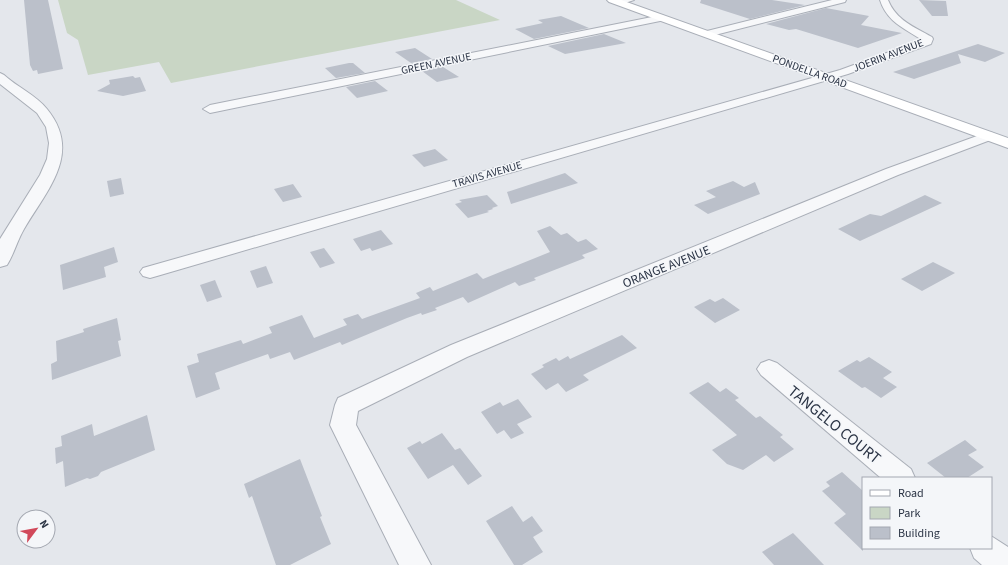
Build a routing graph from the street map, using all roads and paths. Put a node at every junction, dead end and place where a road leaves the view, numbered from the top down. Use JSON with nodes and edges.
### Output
{"nodes":[{"id":1,"x":842,"y":0,"type":"edge"},
{"id":2,"x":884,"y":0,"type":"edge"},
{"id":3,"x":620,"y":1,"type":"edge"},
{"id":4,"x":662,"y":18,"type":"junction"},
{"id":5,"x":707,"y":34,"type":"junction"},
{"id":6,"x":0,"y":76,"type":"edge"},
{"id":7,"x":825,"y":77,"type":"junction"},
{"id":8,"x":210,"y":109,"type":"dead end"},
{"id":9,"x":988,"y":136,"type":"junction"},
{"id":10,"x":1008,"y":143,"type":"edge"},
{"id":11,"x":0,"y":261,"type":"edge"},
{"id":12,"x":150,"y":272,"type":"dead end"},
{"id":13,"x":769,"y":369,"type":"dead end"},
{"id":14,"x":900,"y":477,"type":"edge"},
{"id":15,"x":985,"y":549,"type":"edge"},
{"id":16,"x":415,"y":565,"type":"edge"},
{"id":17,"x":1005,"y":565,"type":"edge"}],
"edges":[{"from":1,"to":5,"type":"street"},
{"from":2,"to":7,"type":"street","name":"JOERIN AVENUE"},
{"from":3,"to":4,"type":"main road","name":"PONDELLA ROAD"},
{"from":4,"to":5,"type":"main road","name":"PONDELLA ROAD"},
{"from":4,"to":8,"type":"street","name":"GREEN AVENUE"},
{"from":5,"to":7,"type":"main road","name":"PONDELLA ROAD"},
{"from":6,"to":11,"type":"street"},
{"from":7,"to":9,"type":"main road","name":"PONDELLA ROAD"},
{"from":7,"to":12,"type":"street","name":"TRAVIS AVENUE"},
{"from":9,"to":10,"type":"main road","name":"PONDELLA ROAD"},
{"from":9,"to":16,"type":"street","name":"ORANGE AVENUE"},
{"from":13,"to":14,"type":"street","name":"TANGELO COURT"},
{"from":15,"to":17,"type":"street"}]}
